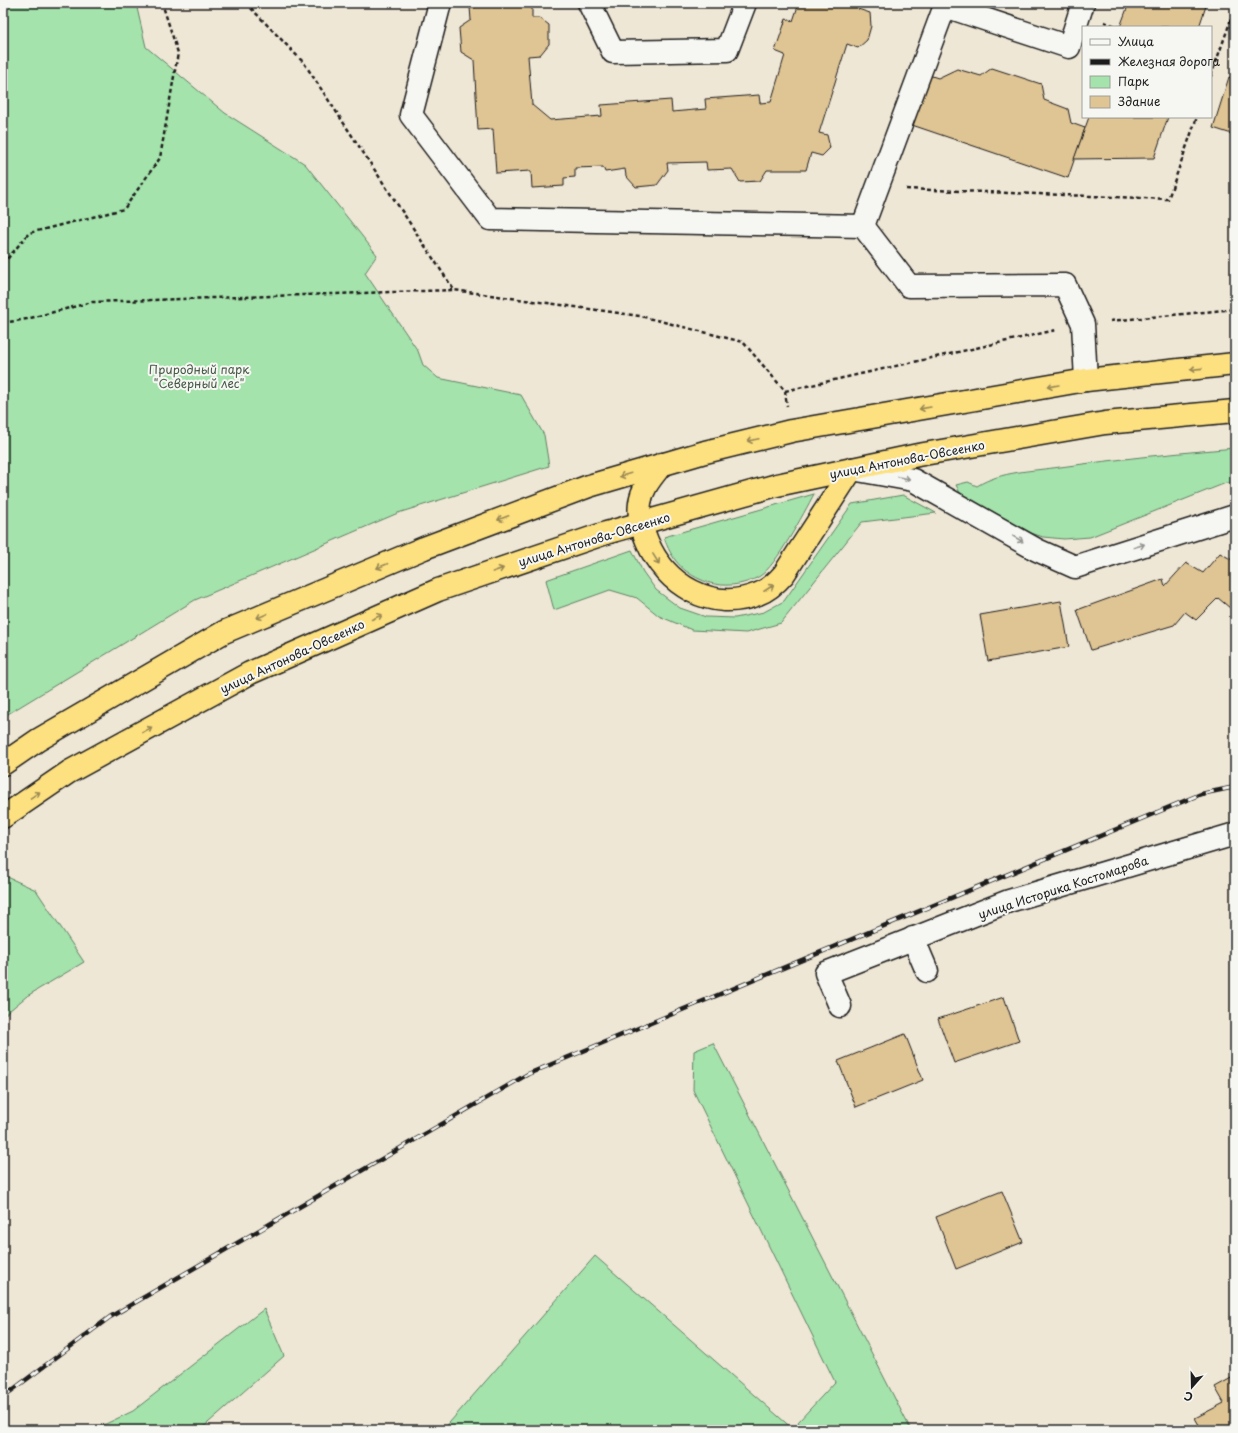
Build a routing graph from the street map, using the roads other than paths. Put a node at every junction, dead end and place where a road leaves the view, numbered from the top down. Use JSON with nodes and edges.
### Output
{"nodes":[{"id":1,"x":440,"y":3,"type":"edge"},
{"id":2,"x":589,"y":3,"type":"edge"},
{"id":3,"x":745,"y":3,"type":"edge"},
{"id":4,"x":1083,"y":3,"type":"edge"},
{"id":5,"x":946,"y":4,"type":"edge"},
{"id":6,"x":863,"y":226,"type":"junction"},
{"id":7,"x":1235,"y":364,"type":"edge"},
{"id":8,"x":1086,"y":380,"type":"junction"},
{"id":9,"x":1235,"y":411,"type":"edge"},
{"id":10,"x":662,"y":464,"type":"junction"},
{"id":11,"x":852,"y":469,"type":"junction"},
{"id":12,"x":1235,"y":516,"type":"edge"},
{"id":13,"x":640,"y":523,"type":"junction"},
{"id":14,"x":3,"y":764,"type":"edge"},
{"id":15,"x":3,"y":817,"type":"edge"},
{"id":16,"x":1235,"y":834,"type":"edge"},
{"id":17,"x":914,"y":938,"type":"junction"},
{"id":18,"x":927,"y":971,"type":"dead end"},
{"id":19,"x":840,"y":1006,"type":"dead end"}],
"edges":[{"from":1,"to":6,"type":"street"},
{"from":2,"to":3,"type":"street"},
{"from":4,"to":5,"type":"street"},
{"from":5,"to":6,"type":"street"},
{"from":6,"to":8,"type":"street"},
{"from":7,"to":8,"type":"highway","one_way":true},
{"from":8,"to":10,"type":"highway","one_way":true},
{"from":9,"to":11,"type":"highway","name":"улица Антонова-Овсеенко"},
{"from":10,"to":13,"type":"highway"},
{"from":10,"to":14,"type":"highway","one_way":true},
{"from":11,"to":12,"type":"street","one_way":true},
{"from":11,"to":13,"type":"highway","name":"улица Антонова-Овсеенко"},
{"from":13,"to":11,"type":"highway","one_way":true},
{"from":15,"to":13,"type":"highway","name":"улица Антонова-Овсеенко","one_way":true},
{"from":16,"to":17,"type":"street","name":"улица Историка Костомарова"},
{"from":17,"to":18,"type":"street"},
{"from":17,"to":19,"type":"street","name":"улица Историка Костомарова"}]}
